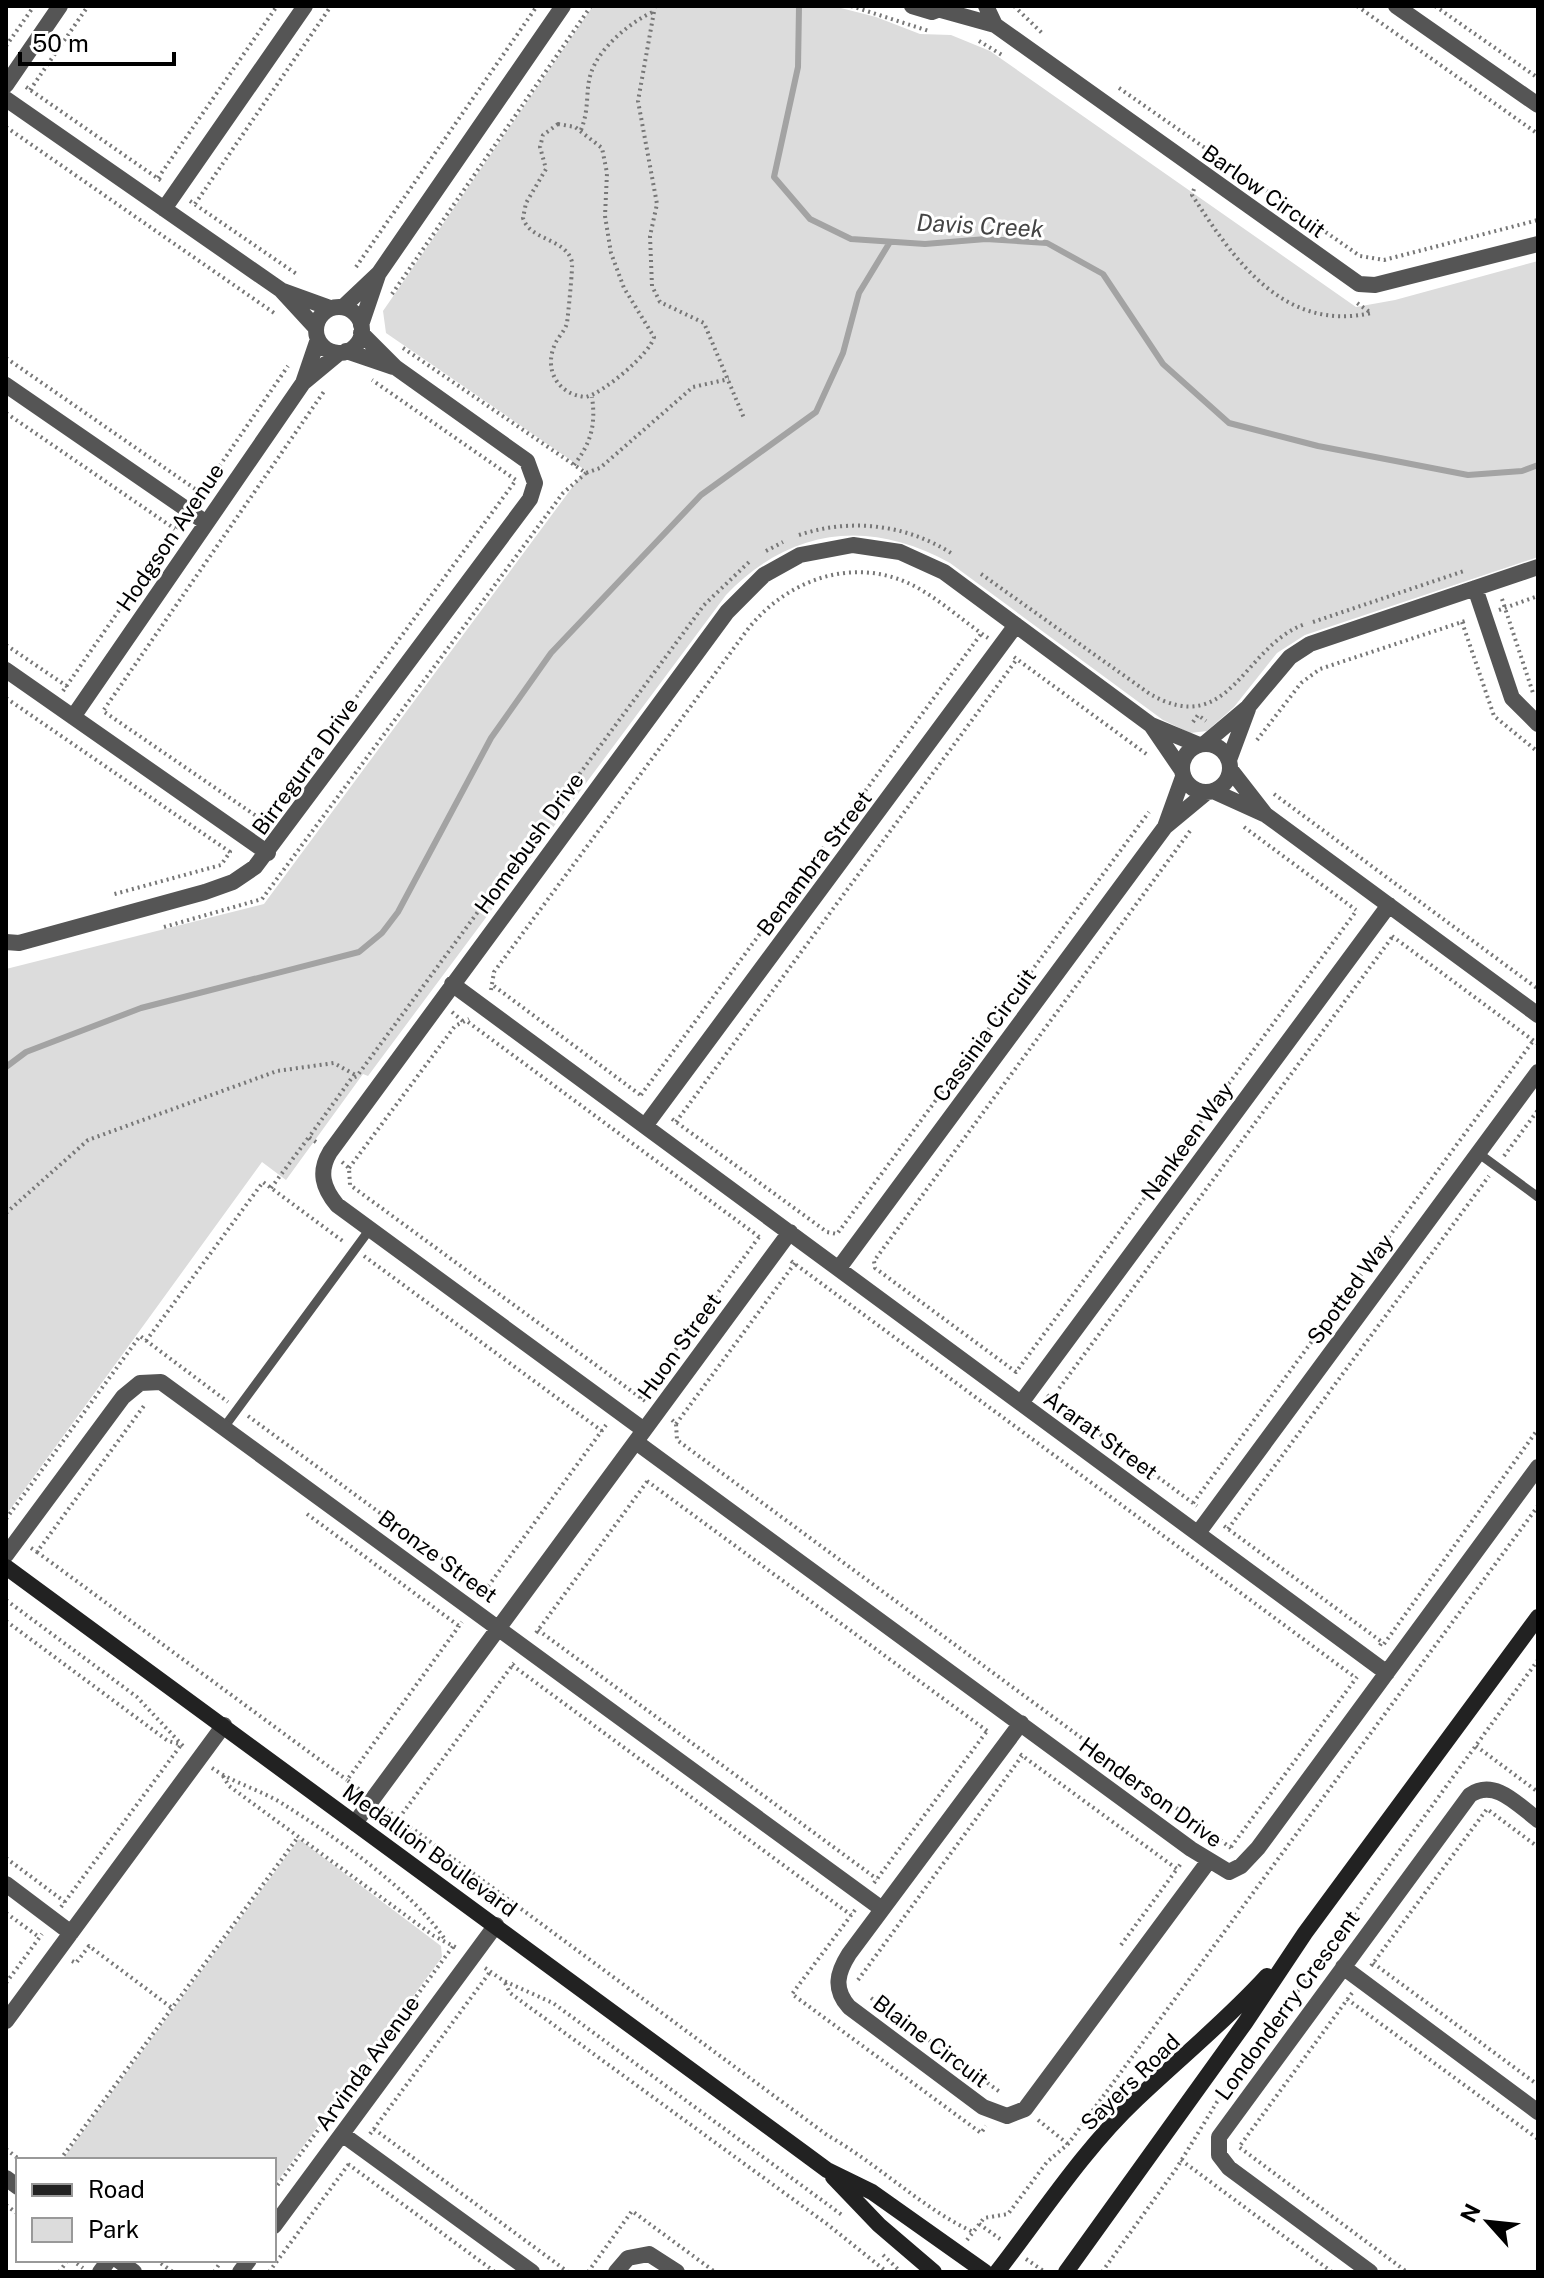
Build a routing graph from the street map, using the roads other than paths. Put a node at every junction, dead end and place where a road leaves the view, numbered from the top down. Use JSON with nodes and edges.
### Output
{"nodes":[{"id":1,"x":60,"y":6,"type":"edge"},
{"id":2,"x":305,"y":6,"type":"edge"},
{"id":3,"x":563,"y":6,"type":"edge"},
{"id":4,"x":912,"y":6,"type":"edge"},
{"id":5,"x":986,"y":6,"type":"edge"},
{"id":6,"x":1396,"y":6,"type":"edge"},
{"id":7,"x":945,"y":8,"type":"edge"},
{"id":8,"x":995,"y":25,"type":"junction"},
{"id":9,"x":6,"y":85,"type":"edge"},
{"id":10,"x":12,"y":103,"type":"edge"},
{"id":11,"x":1538,"y":105,"type":"edge"},
{"id":12,"x":164,"y":209,"type":"junction"},
{"id":13,"x":1538,"y":244,"type":"edge"},
{"id":14,"x":379,"y":273,"type":"junction"},
{"id":15,"x":281,"y":290,"type":"junction"},
{"id":16,"x":336,"y":307,"type":"junction"},
{"id":17,"x":361,"y":329,"type":"junction"},
{"id":18,"x":317,"y":334,"type":"junction"},
{"id":19,"x":343,"y":352,"type":"junction"},
{"id":20,"x":395,"y":367,"type":"junction"},
{"id":21,"x":303,"y":383,"type":"junction"},
{"id":22,"x":6,"y":385,"type":"edge"},
{"id":23,"x":205,"y":522,"type":"junction"},
{"id":24,"x":1538,"y":567,"type":"edge"},
{"id":25,"x":1475,"y":588,"type":"junction"},
{"id":26,"x":1016,"y":625,"type":"junction"},
{"id":27,"x":6,"y":670,"type":"edge"},
{"id":28,"x":1248,"y":707,"type":"junction"},
{"id":29,"x":73,"y":717,"type":"junction"},
{"id":30,"x":1538,"y":724,"type":"edge"},
{"id":31,"x":1151,"y":725,"type":"junction"},
{"id":32,"x":1202,"y":744,"type":"junction"},
{"id":33,"x":1231,"y":758,"type":"junction"},
{"id":34,"x":1182,"y":773,"type":"junction"},
{"id":35,"x":1210,"y":792,"type":"junction"},
{"id":36,"x":1266,"y":815,"type":"junction"},
{"id":37,"x":1165,"y":827,"type":"junction"},
{"id":38,"x":268,"y":853,"type":"junction"},
{"id":39,"x":1389,"y":905,"type":"junction"},
{"id":40,"x":6,"y":942,"type":"edge"},
{"id":41,"x":452,"y":984,"type":"junction"},
{"id":42,"x":1538,"y":1015,"type":"edge"},
{"id":43,"x":1538,"y":1072,"type":"edge"},
{"id":44,"x":645,"y":1126,"type":"junction"},
{"id":45,"x":1478,"y":1153,"type":"junction"},
{"id":46,"x":1538,"y":1197,"type":"edge"},
{"id":47,"x":370,"y":1229,"type":"junction"},
{"id":48,"x":790,"y":1232,"type":"junction"},
{"id":49,"x":839,"y":1268,"type":"junction"},
{"id":50,"x":1021,"y":1403,"type":"junction"},
{"id":51,"x":225,"y":1426,"type":"junction"},
{"id":52,"x":640,"y":1436,"type":"junction"},
{"id":53,"x":1538,"y":1467,"type":"edge"},
{"id":54,"x":1198,"y":1533,"type":"junction"},
{"id":55,"x":6,"y":1555,"type":"edge"},
{"id":56,"x":6,"y":1567,"type":"edge"},
{"id":57,"x":1538,"y":1617,"type":"edge"},
{"id":58,"x":499,"y":1628,"type":"junction"},
{"id":59,"x":1387,"y":1673,"type":"junction"},
{"id":60,"x":1021,"y":1723,"type":"junction"},
{"id":61,"x":224,"y":1725,"type":"junction"},
{"id":62,"x":1538,"y":1820,"type":"edge"},
{"id":63,"x":355,"y":1823,"type":"junction"},
{"id":64,"x":1208,"y":1862,"type":"junction"},
{"id":65,"x":6,"y":1884,"type":"edge"},
{"id":66,"x":882,"y":1909,"type":"junction"},
{"id":67,"x":496,"y":1925,"type":"junction"},
{"id":68,"x":71,"y":1933,"type":"junction"},
{"id":69,"x":1305,"y":1933,"type":"junction"},
{"id":70,"x":1343,"y":1967,"type":"junction"},
{"id":71,"x":6,"y":2021,"type":"edge"},
{"id":72,"x":1538,"y":2112,"type":"edge"},
{"id":73,"x":342,"y":2134,"type":"junction"},
{"id":74,"x":827,"y":2170,"type":"junction"},
{"id":75,"x":276,"y":2223,"type":"edge"},
{"id":76,"x":532,"y":2272,"type":"edge"},
{"id":77,"x":616,"y":2272,"type":"edge"},
{"id":78,"x":677,"y":2272,"type":"edge"},
{"id":79,"x":934,"y":2272,"type":"edge"},
{"id":80,"x":985,"y":2272,"type":"edge"},
{"id":81,"x":997,"y":2272,"type":"edge"},
{"id":82,"x":1066,"y":2272,"type":"edge"},
{"id":83,"x":1370,"y":2272,"type":"edge"}],
"edges":[{"from":1,"to":9,"type":"street"},
{"from":2,"to":12,"type":"street"},
{"from":3,"to":14,"type":"street"},
{"from":4,"to":7,"type":"street","name":"Barlow Circuit"},
{"from":5,"to":8,"type":"street","name":"Barlow Circuit"},
{"from":6,"to":11,"type":"street"},
{"from":7,"to":8,"type":"street","name":"Barlow Circuit"},
{"from":8,"to":13,"type":"street","name":"Barlow Circuit"},
{"from":10,"to":12,"type":"street"},
{"from":12,"to":15,"type":"street"},
{"from":14,"to":16,"type":"street"},
{"from":14,"to":17,"type":"street"},
{"from":15,"to":16,"type":"street"},
{"from":15,"to":18,"type":"street"},
{"from":16,"to":17,"type":"street"},
{"from":16,"to":18,"type":"street"},
{"from":17,"to":19,"type":"street"},
{"from":17,"to":20,"type":"street"},
{"from":18,"to":19,"type":"street"},
{"from":18,"to":21,"type":"street","name":"Hodgson Avenue"},
{"from":19,"to":20,"type":"street"},
{"from":19,"to":21,"type":"street","name":"Hodgson Avenue"},
{"from":20,"to":38,"type":"street","name":"Birregurra Drive"},
{"from":21,"to":23,"type":"street","name":"Hodgson Avenue"},
{"from":22,"to":23,"type":"street"},
{"from":23,"to":29,"type":"street","name":"Hodgson Avenue"},
{"from":24,"to":25,"type":"street"},
{"from":25,"to":28,"type":"street"},
{"from":25,"to":30,"type":"street"},
{"from":26,"to":31,"type":"street","name":"Homebush Drive"},
{"from":26,"to":41,"type":"street","name":"Homebush Drive"},
{"from":26,"to":44,"type":"street","name":"Benambra Street"},
{"from":27,"to":29,"type":"street"},
{"from":28,"to":32,"type":"street"},
{"from":28,"to":33,"type":"street"},
{"from":29,"to":38,"type":"street"},
{"from":31,"to":32,"type":"street","name":"Homebush Drive"},
{"from":31,"to":34,"type":"street","name":"Homebush Drive"},
{"from":32,"to":33,"type":"street"},
{"from":32,"to":34,"type":"street"},
{"from":33,"to":35,"type":"street"},
{"from":33,"to":36,"type":"street"},
{"from":34,"to":35,"type":"street"},
{"from":34,"to":37,"type":"street","name":"Cassinia Circuit"},
{"from":35,"to":36,"type":"street"},
{"from":35,"to":37,"type":"street","name":"Cassinia Circuit"},
{"from":36,"to":39,"type":"street"},
{"from":37,"to":49,"type":"street","name":"Cassinia Circuit"},
{"from":38,"to":40,"type":"street","name":"Birregurra Drive"},
{"from":39,"to":42,"type":"street"},
{"from":39,"to":50,"type":"street","name":"Nankeen Way"},
{"from":41,"to":44,"type":"street"},
{"from":41,"to":47,"type":"street","name":"Homebush Drive"},
{"from":43,"to":45,"type":"street","name":"Spotted Way"},
{"from":44,"to":48,"type":"street"},
{"from":45,"to":46,"type":"lane"},
{"from":45,"to":54,"type":"street","name":"Spotted Way"},
{"from":47,"to":51,"type":"lane"},
{"from":47,"to":52,"type":"street"},
{"from":48,"to":49,"type":"street","name":"Ararat Street"},
{"from":48,"to":52,"type":"street","name":"Huon Street"},
{"from":49,"to":50,"type":"street","name":"Ararat Street"},
{"from":50,"to":54,"type":"street","name":"Ararat Street"},
{"from":51,"to":55,"type":"street","name":"Bronze Street"},
{"from":51,"to":58,"type":"street","name":"Bronze Street"},
{"from":52,"to":58,"type":"street","name":"Huon Street"},
{"from":52,"to":60,"type":"street","name":"Henderson Drive"},
{"from":53,"to":59,"type":"street"},
{"from":54,"to":59,"type":"street","name":"Ararat Street"},
{"from":56,"to":61,"type":"street","name":"Medallion Boulevard"},
{"from":57,"to":69,"type":"street","name":"Sayers Road"},
{"from":58,"to":63,"type":"street","name":"Huon Street"},
{"from":58,"to":66,"type":"street","name":"Bronze Street"},
{"from":59,"to":64,"type":"street","name":"Henderson Drive"},
{"from":60,"to":64,"type":"street","name":"Henderson Drive"},
{"from":60,"to":66,"type":"street","name":"Blaine Circuit"},
{"from":61,"to":63,"type":"street","name":"Medallion Boulevard"},
{"from":61,"to":68,"type":"street"},
{"from":62,"to":70,"type":"street","name":"Londonderry Crescent"},
{"from":63,"to":67,"type":"street","name":"Medallion Boulevard"},
{"from":64,"to":66,"type":"street","name":"Blaine Circuit"},
{"from":65,"to":68,"type":"street"},
{"from":67,"to":73,"type":"street","name":"Arvinda Avenue"},
{"from":67,"to":74,"type":"street","name":"Medallion Boulevard"},
{"from":68,"to":71,"type":"street"},
{"from":69,"to":81,"type":"street","name":"Sayers Road"},
{"from":69,"to":82,"type":"street","name":"Sayers Road"},
{"from":70,"to":72,"type":"street"},
{"from":70,"to":83,"type":"street","name":"Londonderry Crescent"},
{"from":73,"to":75,"type":"street","name":"Arvinda Avenue"},
{"from":73,"to":76,"type":"street"},
{"from":74,"to":79,"type":"street","name":"Medallion Boulevard"},
{"from":74,"to":80,"type":"street","name":"Medallion Boulevard"},
{"from":77,"to":78,"type":"street"}]}
